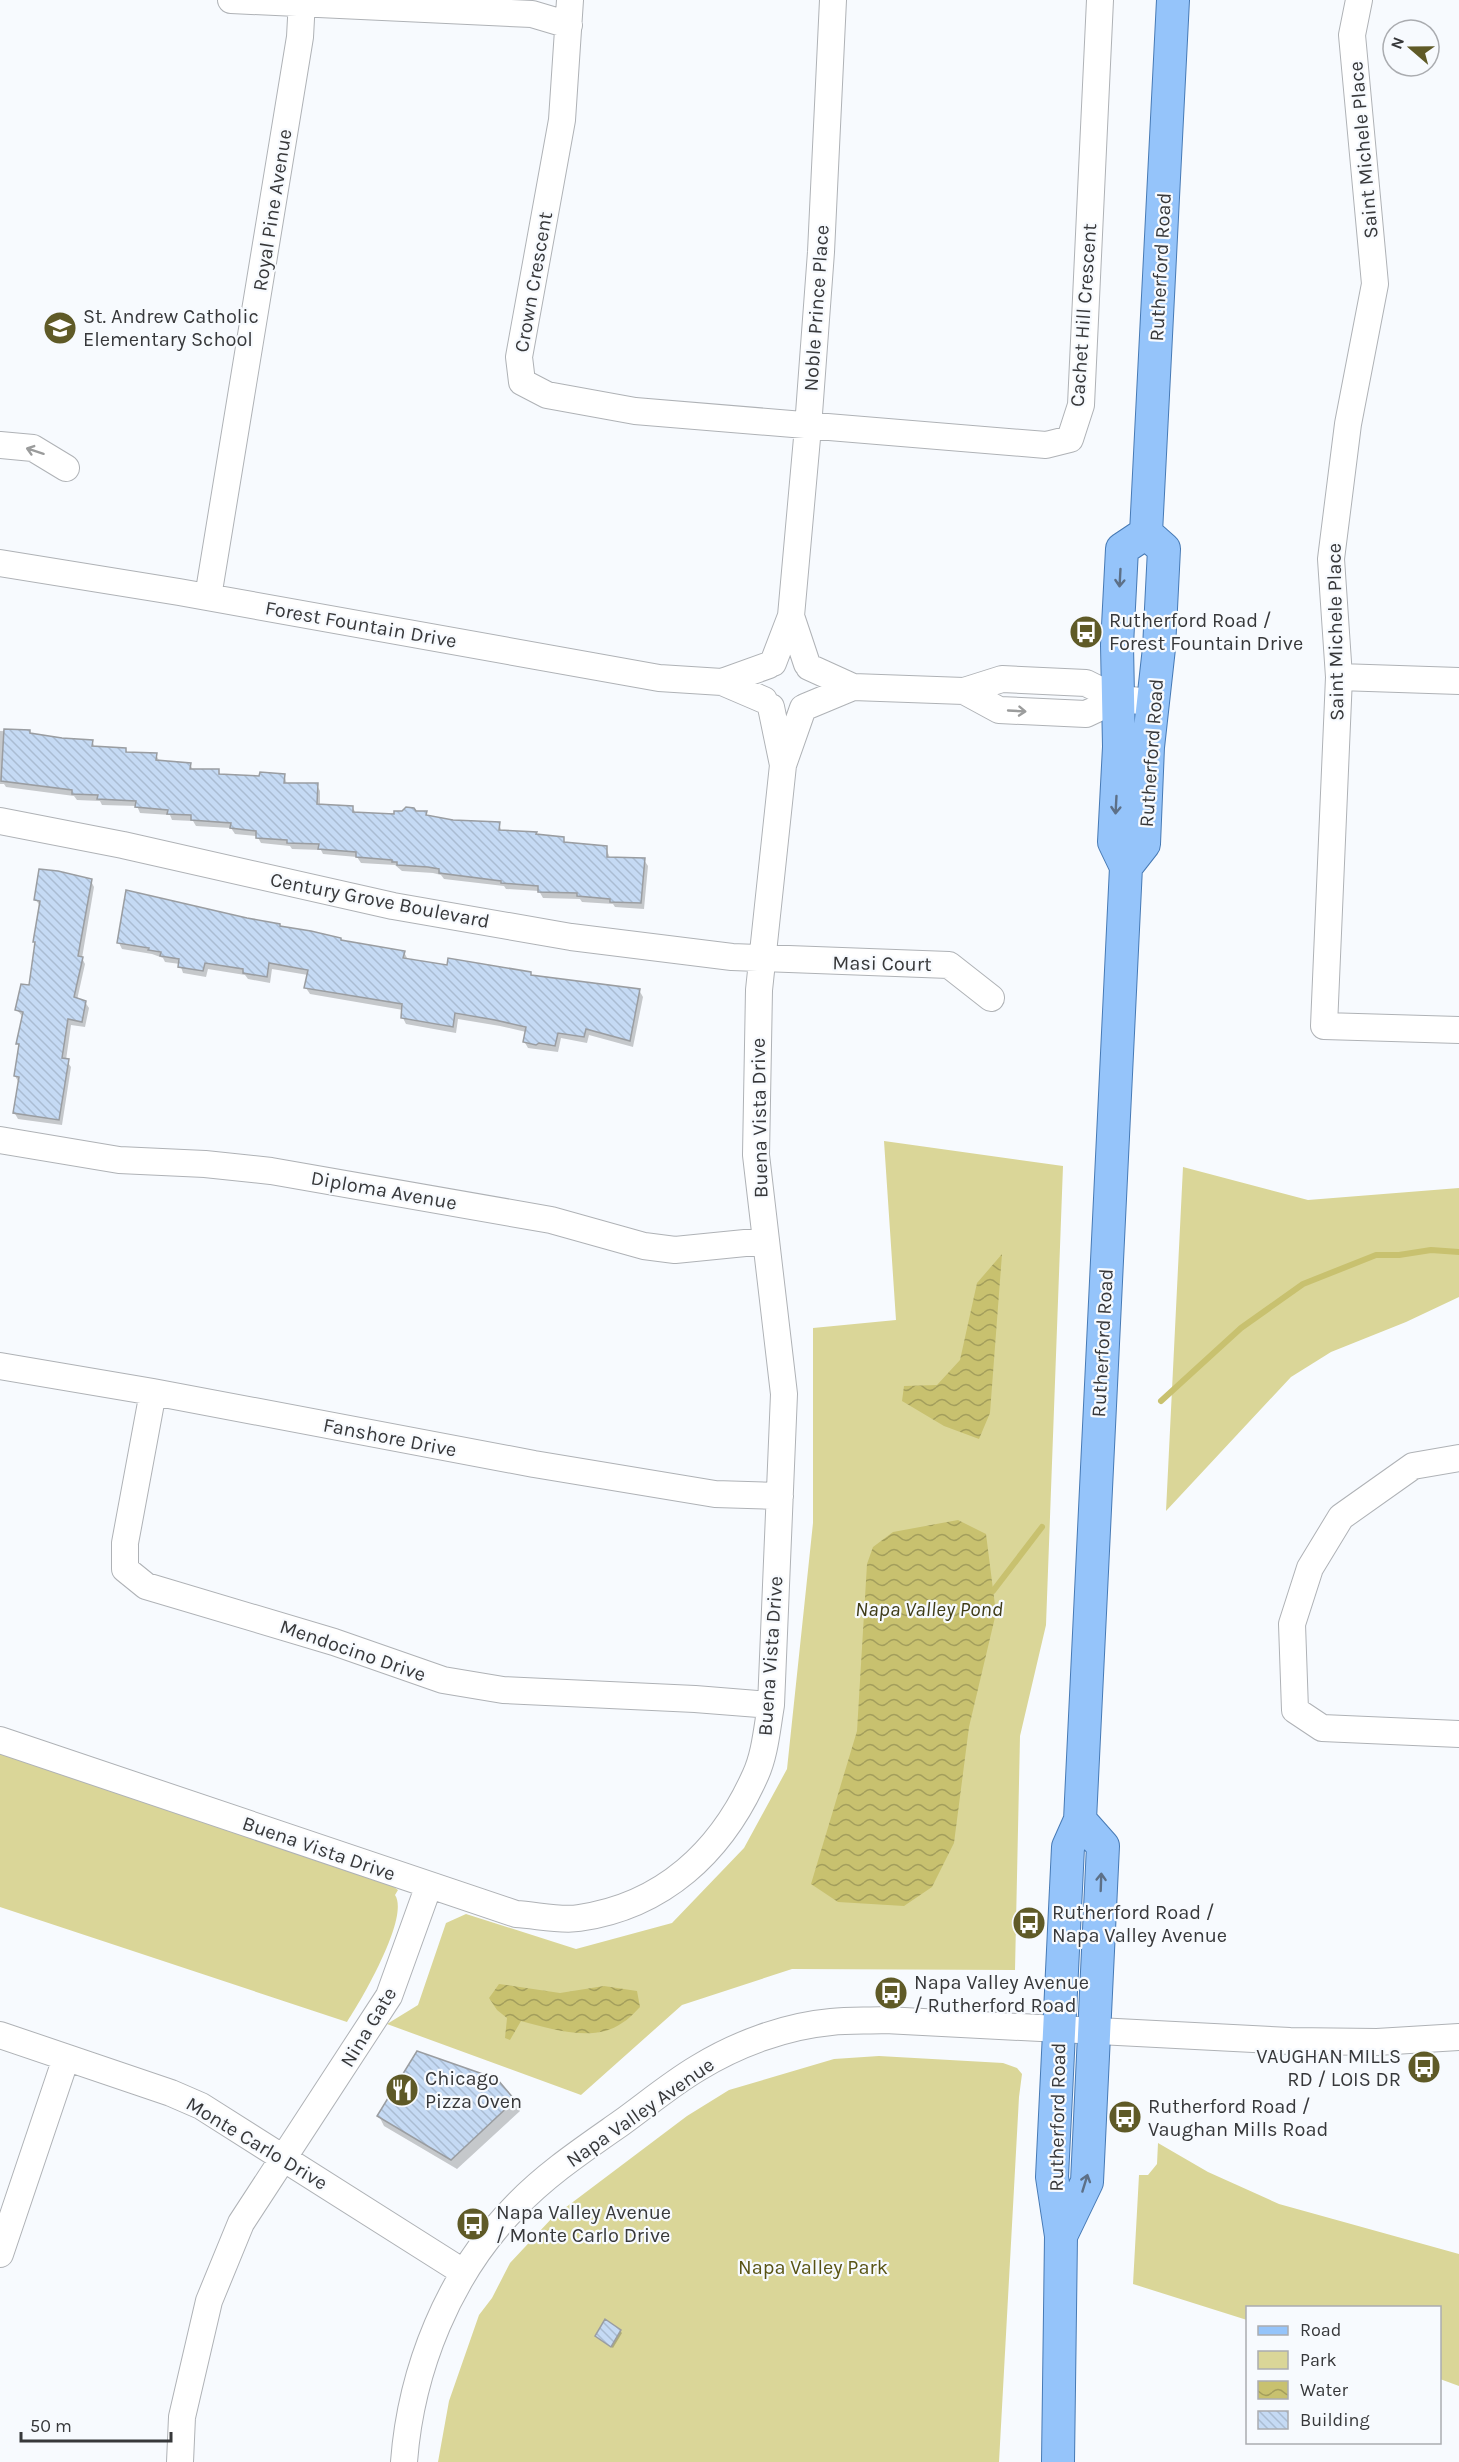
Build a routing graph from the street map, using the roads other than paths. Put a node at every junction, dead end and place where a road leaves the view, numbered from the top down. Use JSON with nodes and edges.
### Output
{"nodes":[{"id":1,"x":231,"y":0,"type":"edge"},
{"id":2,"x":833,"y":0,"type":"edge"},
{"id":3,"x":1100,"y":0,"type":"edge"},
{"id":4,"x":1359,"y":0,"type":"edge"},
{"id":5,"x":1173,"y":1,"type":"edge"},
{"id":6,"x":302,"y":2,"type":"edge"},
{"id":7,"x":569,"y":12,"type":"edge"},
{"id":8,"x":808,"y":427,"type":"junction"},
{"id":9,"x":0,"y":445,"type":"edge"},
{"id":10,"x":66,"y":468,"type":"dead end"},
{"id":11,"x":1146,"y":533,"type":"junction"},
{"id":12,"x":0,"y":563,"type":"edge"},
{"id":13,"x":208,"y":597,"type":"junction"},
{"id":14,"x":790,"y":616,"type":"junction"},
{"id":15,"x":771,"y":664,"type":"junction"},
{"id":16,"x":808,"y":666,"type":"junction"},
{"id":17,"x":1339,"y":677,"type":"junction"},
{"id":18,"x":1459,"y":681,"type":"edge"},
{"id":19,"x":722,"y":682,"type":"junction"},
{"id":20,"x":853,"y":687,"type":"junction"},
{"id":21,"x":1118,"y":699,"type":"junction"},
{"id":22,"x":1153,"y":702,"type":"junction"},
{"id":23,"x":768,"y":704,"type":"junction"},
{"id":24,"x":804,"y":708,"type":"junction"},
{"id":25,"x":783,"y":765,"type":"junction"},
{"id":26,"x":1,"y":827,"type":"edge"},
{"id":27,"x":1125,"y":867,"type":"junction"},
{"id":28,"x":762,"y":959,"type":"junction"},
{"id":29,"x":991,"y":998,"type":"dead end"},
{"id":30,"x":1459,"y":1030,"type":"edge"},
{"id":31,"x":0,"y":1140,"type":"edge"},
{"id":32,"x":765,"y":1241,"type":"junction"},
{"id":33,"x":0,"y":1366,"type":"edge"},
{"id":34,"x":153,"y":1392,"type":"junction"},
{"id":35,"x":1459,"y":1458,"type":"edge"},
{"id":36,"x":780,"y":1496,"type":"junction"},
{"id":37,"x":771,"y":1705,"type":"junction"},
{"id":38,"x":1459,"y":1734,"type":"edge"},
{"id":39,"x":0,"y":1740,"type":"edge"},
{"id":40,"x":1080,"y":1820,"type":"junction"},
{"id":41,"x":429,"y":1886,"type":"junction"},
{"id":42,"x":1059,"y":2028,"type":"junction"},
{"id":43,"x":1095,"y":2030,"type":"junction"},
{"id":44,"x":0,"y":2035,"type":"edge"},
{"id":45,"x":1459,"y":2037,"type":"edge"},
{"id":46,"x":66,"y":2058,"type":"junction"},
{"id":47,"x":285,"y":2157,"type":"junction"},
{"id":48,"x":1060,"y":2236,"type":"junction"},
{"id":49,"x":0,"y":2254,"type":"edge"},
{"id":50,"x":463,"y":2272,"type":"junction"},
{"id":51,"x":180,"y":2462,"type":"edge"},
{"id":52,"x":404,"y":2462,"type":"edge"},
{"id":53,"x":1058,"y":2462,"type":"edge"}],
"edges":[{"from":1,"to":6,"type":"street"},
{"from":2,"to":8,"type":"street","name":"Noble Prince Place"},
{"from":3,"to":8,"type":"street","name":"Cachet Hill Crescent"},
{"from":4,"to":17,"type":"street","name":"Saint Michele Place"},
{"from":5,"to":11,"type":"main road","name":"Rutherford Road"},
{"from":6,"to":7,"type":"street"},
{"from":6,"to":13,"type":"street","name":"Royal Pine Avenue"},
{"from":7,"to":8,"type":"street","name":"Crown Crescent"},
{"from":8,"to":14,"type":"street","name":"Noble Prince Place"},
{"from":10,"to":9,"type":"street","one_way":true},
{"from":11,"to":21,"type":"main road","name":"Rutherford Road","one_way":true},
{"from":11,"to":22,"type":"main road","name":"Rutherford Road"},
{"from":12,"to":13,"type":"street","name":"Forest Fountain Drive"},
{"from":13,"to":19,"type":"street","name":"Forest Fountain Drive"},
{"from":14,"to":15,"type":"street","name":"Noble Prince Place"},
{"from":14,"to":16,"type":"street","name":"Noble Prince Place"},
{"from":15,"to":16,"type":"street"},
{"from":15,"to":19,"type":"street","name":"Forest Fountain Drive"},
{"from":15,"to":23,"type":"street"},
{"from":16,"to":20,"type":"street"},
{"from":16,"to":24,"type":"street"},
{"from":17,"to":18,"type":"street"},
{"from":17,"to":30,"type":"street","name":"Saint Michele Place"},
{"from":19,"to":23,"type":"street","name":"Forest Fountain Drive"},
{"from":20,"to":21,"type":"street"},
{"from":20,"to":24,"type":"street"},
{"from":21,"to":22,"type":"street"},
{"from":21,"to":27,"type":"main road","name":"Rutherford Road","one_way":true},
{"from":22,"to":27,"type":"main road","name":"Rutherford Road"},
{"from":23,"to":24,"type":"street"},
{"from":23,"to":25,"type":"street","name":"Buena Vista Drive"},
{"from":24,"to":25,"type":"street","name":"Buena Vista Drive"},
{"from":25,"to":28,"type":"street","name":"Buena Vista Drive"},
{"from":26,"to":28,"type":"street","name":"Century Grove Boulevard"},
{"from":27,"to":40,"type":"main road","name":"Rutherford Road"},
{"from":28,"to":29,"type":"street","name":"Masi Court"},
{"from":28,"to":32,"type":"street","name":"Buena Vista Drive"},
{"from":31,"to":32,"type":"street","name":"Diploma Avenue"},
{"from":32,"to":36,"type":"street","name":"Buena Vista Drive"},
{"from":33,"to":34,"type":"street","name":"Fanshore Drive"},
{"from":34,"to":36,"type":"street","name":"Fanshore Drive"},
{"from":34,"to":37,"type":"street","name":"Mendocino Drive"},
{"from":35,"to":38,"type":"street"},
{"from":36,"to":37,"type":"street","name":"Buena Vista Drive"},
{"from":37,"to":41,"type":"street","name":"Buena Vista Drive"},
{"from":39,"to":41,"type":"street","name":"Buena Vista Drive"},
{"from":40,"to":42,"type":"main road","name":"Rutherford Road"},
{"from":43,"to":40,"type":"main road","name":"Rutherford Road","one_way":true},
{"from":41,"to":47,"type":"street","name":"Nina Gate"},
{"from":42,"to":43,"type":"street","name":"Napa Valley Avenue"},
{"from":42,"to":48,"type":"main road","name":"Rutherford Road"},
{"from":42,"to":50,"type":"street","name":"Napa Valley Avenue"},
{"from":43,"to":45,"type":"street","name":"Napa Valley Avenue"},
{"from":48,"to":43,"type":"main road","name":"Rutherford Road","one_way":true},
{"from":44,"to":46,"type":"street","name":"Monte Carlo Drive"},
{"from":46,"to":47,"type":"street","name":"Monte Carlo Drive"},
{"from":46,"to":49,"type":"street"},
{"from":47,"to":50,"type":"street","name":"Monte Carlo Drive"},
{"from":47,"to":51,"type":"street","name":"Nina Gate"},
{"from":48,"to":53,"type":"main road","name":"Rutherford Road"},
{"from":50,"to":52,"type":"street","name":"Napa Valley Avenue"}]}
